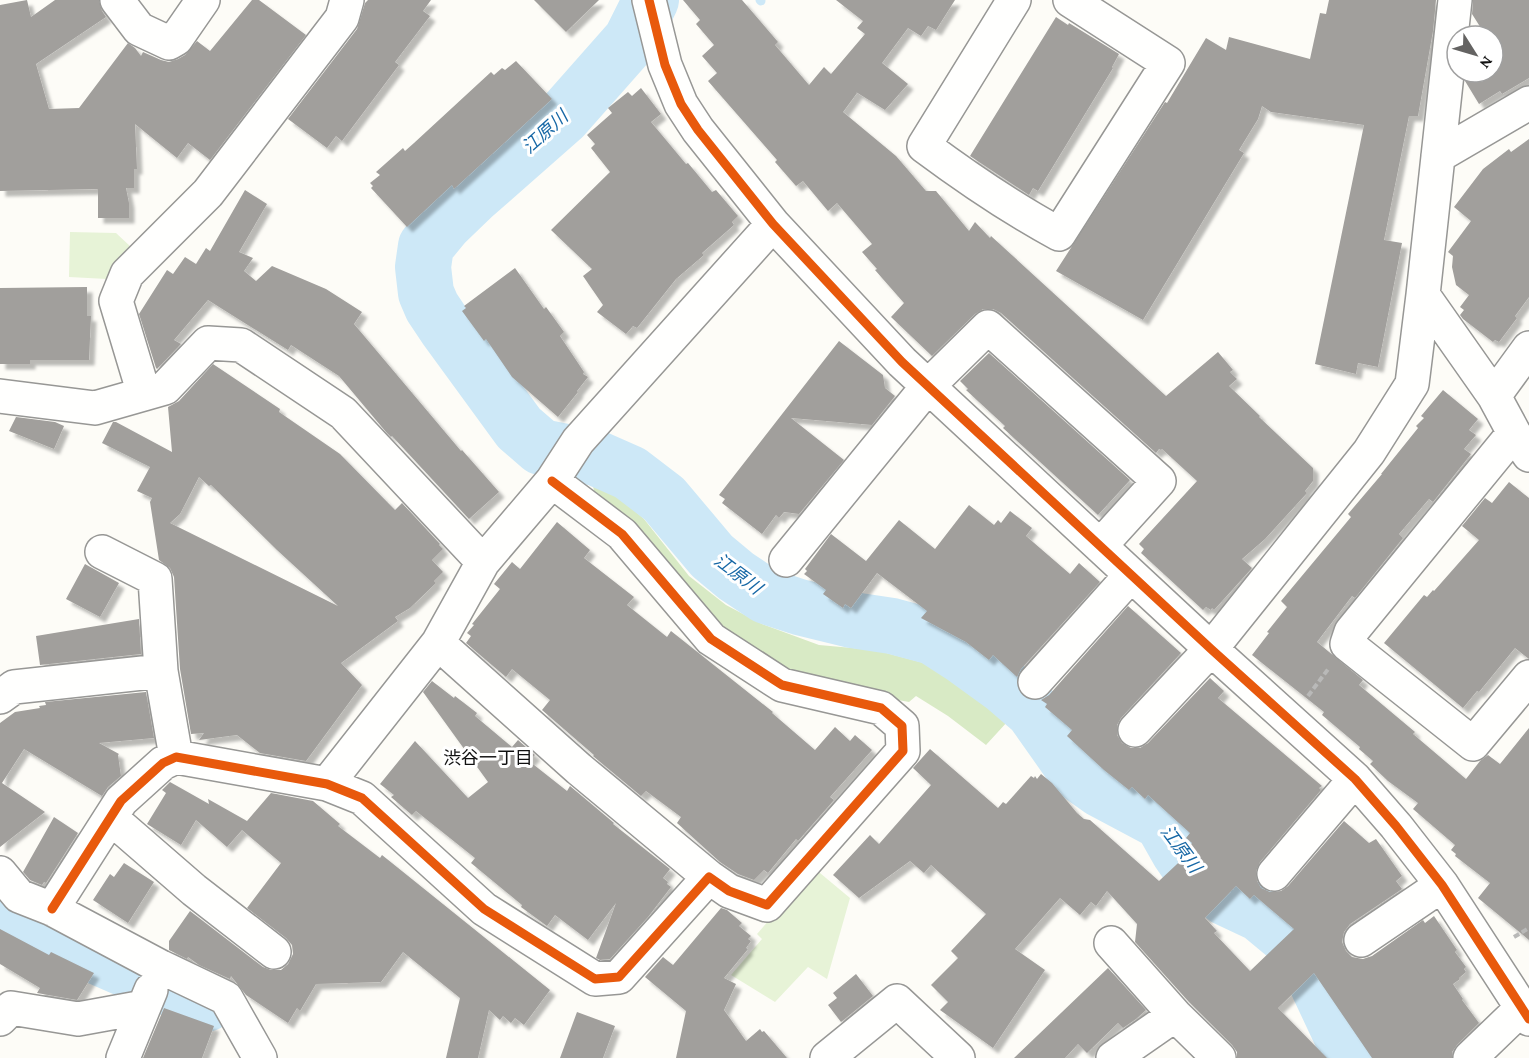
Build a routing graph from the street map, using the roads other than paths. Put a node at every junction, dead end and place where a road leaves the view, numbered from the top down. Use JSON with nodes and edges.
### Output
{"nodes":[{"id":1,"x":117,"y":0,"type":"edge"},
{"id":2,"x":203,"y":0,"type":"edge"},
{"id":3,"x":347,"y":0,"type":"edge"},
{"id":4,"x":1014,"y":0,"type":"edge"},
{"id":5,"x":1070,"y":0,"type":"edge"},
{"id":6,"x":1455,"y":0,"type":"edge"},
{"id":7,"x":651,"y":9,"type":"edge"},
{"id":8,"x":1529,"y":103,"type":"edge"},
{"id":9,"x":1438,"y":156,"type":"junction"},
{"id":10,"x":773,"y":224,"type":"junction"},
{"id":11,"x":1423,"y":296,"type":"junction"},
{"id":12,"x":1529,"y":348,"type":"edge"},
{"id":13,"x":928,"y":386,"type":"junction"},
{"id":14,"x":144,"y":394,"type":"junction"},
{"id":15,"x":0,"y":396,"type":"edge"},
{"id":16,"x":1494,"y":396,"type":"junction"},
{"id":17,"x":1522,"y":444,"type":"edge"},
{"id":18,"x":554,"y":477,"type":"junction"},
{"id":19,"x":1100,"y":546,"type":"junction"},
{"id":20,"x":102,"y":552,"type":"dead end"},
{"id":21,"x":786,"y":560,"type":"dead end"},
{"id":22,"x":483,"y":562,"type":"junction"},
{"id":23,"x":1131,"y":575,"type":"junction"},
{"id":24,"x":438,"y":643,"type":"junction"},
{"id":25,"x":1211,"y":649,"type":"junction"},
{"id":26,"x":161,"y":671,"type":"junction"},
{"id":27,"x":1529,"y":677,"type":"edge"},
{"id":28,"x":1035,"y":682,"type":"dead end"},
{"id":29,"x":0,"y":697,"type":"edge"},
{"id":30,"x":1135,"y":730,"type":"dead end"},
{"id":31,"x":176,"y":757,"type":"junction"},
{"id":32,"x":1355,"y":778,"type":"junction"},
{"id":33,"x":327,"y":784,"type":"junction"},
{"id":34,"x":111,"y":818,"type":"junction"},
{"id":35,"x":0,"y":873,"type":"edge"},
{"id":36,"x":1274,"y":874,"type":"dead end"},
{"id":37,"x":709,"y":877,"type":"junction"},
{"id":38,"x":1442,"y":885,"type":"junction"},
{"id":39,"x":52,"y":909,"type":"junction"},
{"id":40,"x":1361,"y":940,"type":"dead end"},
{"id":41,"x":1111,"y":943,"type":"dead end"},
{"id":42,"x":274,"y":952,"type":"dead end"},
{"id":43,"x":161,"y":967,"type":"junction"},
{"id":44,"x":144,"y":1007,"type":"junction"},
{"id":45,"x":1526,"y":1014,"type":"edge"},
{"id":46,"x":1175,"y":1015,"type":"junction"},
{"id":47,"x":0,"y":1019,"type":"edge"},
{"id":48,"x":123,"y":1058,"type":"edge"},
{"id":49,"x":260,"y":1058,"type":"edge"},
{"id":50,"x":827,"y":1058,"type":"edge"},
{"id":51,"x":958,"y":1058,"type":"edge"},
{"id":52,"x":1113,"y":1058,"type":"edge"},
{"id":53,"x":1219,"y":1058,"type":"edge"},
{"id":54,"x":1470,"y":1058,"type":"edge"}],
"edges":[{"from":1,"to":2,"type":"street"},
{"from":3,"to":14,"type":"street"},
{"from":4,"to":5,"type":"street"},
{"from":6,"to":9,"type":"street"},
{"from":7,"to":10,"type":"street"},
{"from":8,"to":9,"type":"street"},
{"from":9,"to":11,"type":"street"},
{"from":10,"to":13,"type":"street"},
{"from":10,"to":18,"type":"street"},
{"from":11,"to":16,"type":"street"},
{"from":11,"to":25,"type":"street"},
{"from":12,"to":16,"type":"street"},
{"from":13,"to":19,"type":"street"},
{"from":13,"to":19,"type":"street"},
{"from":13,"to":21,"type":"street"},
{"from":14,"to":15,"type":"street"},
{"from":14,"to":22,"type":"street"},
{"from":16,"to":17,"type":"street"},
{"from":17,"to":27,"type":"street"},
{"from":18,"to":22,"type":"street"},
{"from":18,"to":37,"type":"street"},
{"from":19,"to":23,"type":"street"},
{"from":20,"to":26,"type":"street"},
{"from":22,"to":24,"type":"street"},
{"from":23,"to":25,"type":"street"},
{"from":23,"to":28,"type":"street"},
{"from":24,"to":33,"type":"street"},
{"from":24,"to":37,"type":"street"},
{"from":25,"to":30,"type":"street"},
{"from":25,"to":32,"type":"street"},
{"from":26,"to":29,"type":"street"},
{"from":26,"to":31,"type":"street"},
{"from":31,"to":33,"type":"street"},
{"from":31,"to":34,"type":"street"},
{"from":32,"to":36,"type":"street"},
{"from":32,"to":38,"type":"street"},
{"from":33,"to":37,"type":"street"},
{"from":34,"to":39,"type":"street"},
{"from":34,"to":42,"type":"street"},
{"from":35,"to":39,"type":"street"},
{"from":38,"to":40,"type":"street"},
{"from":38,"to":45,"type":"street"},
{"from":39,"to":43,"type":"street"},
{"from":41,"to":46,"type":"street"},
{"from":43,"to":44,"type":"street"},
{"from":43,"to":49,"type":"street"},
{"from":44,"to":47,"type":"street"},
{"from":44,"to":48,"type":"street"},
{"from":45,"to":54,"type":"street"},
{"from":46,"to":52,"type":"street"},
{"from":46,"to":53,"type":"street"},
{"from":50,"to":51,"type":"street"}]}
